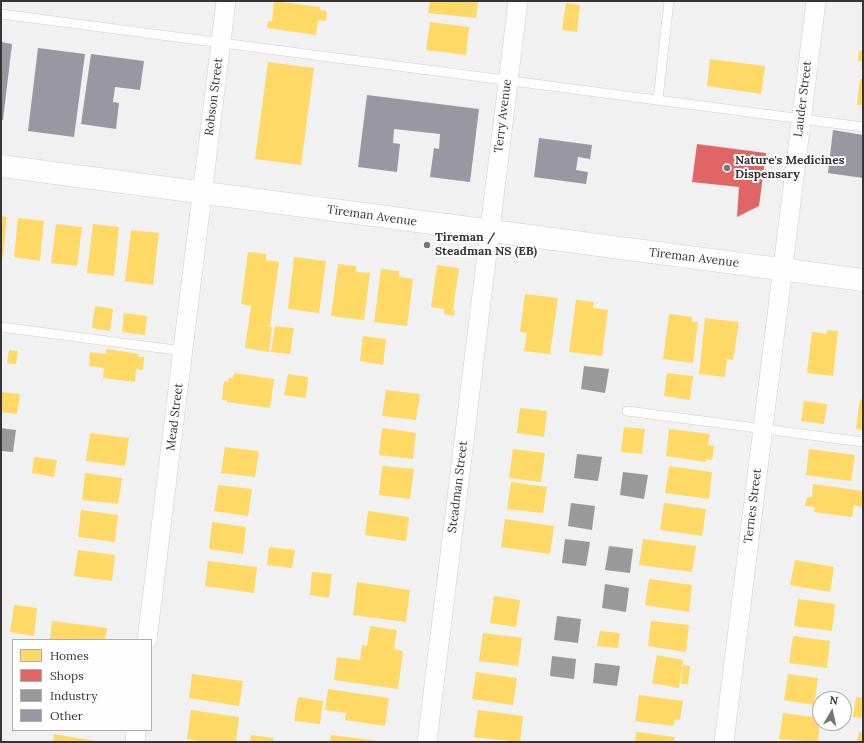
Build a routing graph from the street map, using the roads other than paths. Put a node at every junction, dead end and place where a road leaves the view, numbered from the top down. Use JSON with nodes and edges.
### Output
{"nodes":[{"id":1,"x":226,"y":1,"type":"edge"},
{"id":2,"x":518,"y":1,"type":"edge"},
{"id":3,"x":669,"y":1,"type":"edge"},
{"id":4,"x":816,"y":1,"type":"edge"},
{"id":5,"x":1,"y":14,"type":"edge"},
{"id":6,"x":221,"y":43,"type":"junction"},
{"id":7,"x":508,"y":80,"type":"junction"},
{"id":8,"x":658,"y":99,"type":"junction"},
{"id":9,"x":801,"y":118,"type":"junction"},
{"id":10,"x":863,"y":127,"type":"edge"},
{"id":11,"x":1,"y":166,"type":"edge"},
{"id":12,"x":202,"y":193,"type":"junction"},
{"id":13,"x":489,"y":231,"type":"junction"},
{"id":14,"x":782,"y":269,"type":"junction"},
{"id":15,"x":863,"y":280,"type":"edge"},
{"id":16,"x":1,"y":327,"type":"edge"},
{"id":17,"x":183,"y":351,"type":"junction"},
{"id":18,"x":626,"y":411,"type":"dead end"},
{"id":19,"x":763,"y":429,"type":"junction"},
{"id":20,"x":863,"y":442,"type":"edge"},
{"id":21,"x":148,"y":639,"type":"edge"},
{"id":22,"x":136,"y":731,"type":"edge"},
{"id":23,"x":135,"y":742,"type":"edge"},
{"id":24,"x":427,"y":742,"type":"edge"},
{"id":25,"x":724,"y":742,"type":"edge"}],
"edges":[{"from":1,"to":6,"type":"street","name":"Robson Street"},
{"from":2,"to":7,"type":"street","name":"Terry Avenue"},
{"from":3,"to":8,"type":"lane"},
{"from":4,"to":9,"type":"street","name":"Lauder Street"},
{"from":5,"to":6,"type":"lane"},
{"from":6,"to":7,"type":"lane"},
{"from":6,"to":12,"type":"street","name":"Robson Street"},
{"from":7,"to":8,"type":"lane"},
{"from":7,"to":13,"type":"street","name":"Terry Avenue"},
{"from":8,"to":9,"type":"lane"},
{"from":9,"to":10,"type":"lane"},
{"from":9,"to":14,"type":"street","name":"Lauder Street"},
{"from":11,"to":12,"type":"street","name":"Tireman Avenue"},
{"from":12,"to":13,"type":"street","name":"Tireman Avenue"},
{"from":12,"to":17,"type":"street","name":"Mead Street"},
{"from":13,"to":14,"type":"street","name":"Tireman Avenue"},
{"from":13,"to":24,"type":"street","name":"Steadman Street"},
{"from":14,"to":15,"type":"street","name":"Tireman Avenue"},
{"from":14,"to":19,"type":"street","name":"Ternes Street"},
{"from":16,"to":17,"type":"lane"},
{"from":17,"to":21,"type":"street","name":"Mead Street"},
{"from":18,"to":19,"type":"lane"},
{"from":19,"to":20,"type":"lane"},
{"from":19,"to":25,"type":"street","name":"Ternes Street"},
{"from":22,"to":23,"type":"street"}]}
